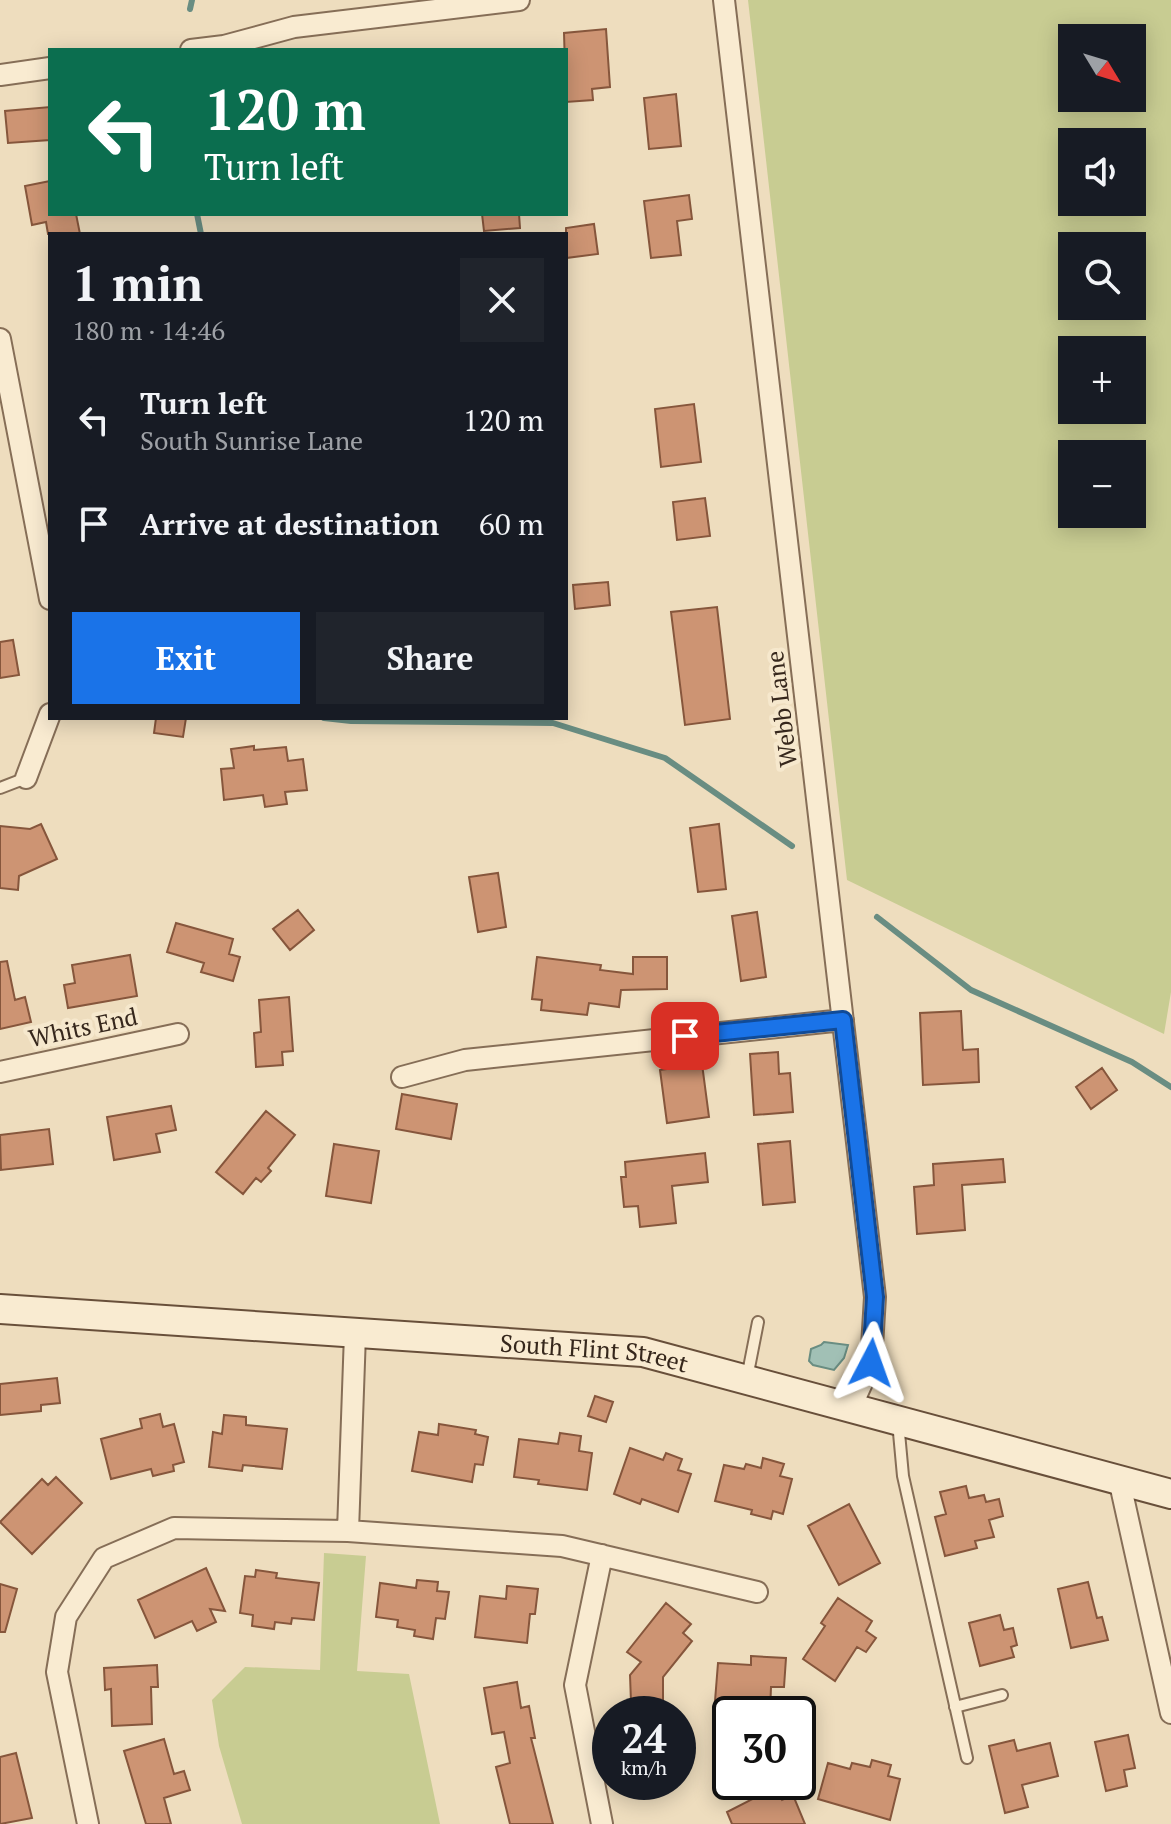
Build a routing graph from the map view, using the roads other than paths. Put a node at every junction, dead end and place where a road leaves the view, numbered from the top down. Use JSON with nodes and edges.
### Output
{"nodes":[{"id":1,"x":519,"y":0,"type":"edge"},
{"id":2,"x":724,"y":0,"type":"edge"},
{"id":3,"x":208,"y":48,"type":"edge"},
{"id":4,"x":48,"y":68,"type":"edge"},
{"id":5,"x":0,"y":75,"type":"edge"},
{"id":6,"x":0,"y":339,"type":"edge"},
{"id":7,"x":48,"y":589,"type":"edge"},
{"id":8,"x":48,"y":719,"type":"edge"},
{"id":9,"x":26,"y":778,"type":"joint"},
{"id":10,"x":0,"y":788,"type":"edge"},
{"id":11,"x":843,"y":1020,"type":"junction"},
{"id":12,"x":178,"y":1034,"type":"dead end"},
{"id":13,"x":0,"y":1072,"type":"edge"},
{"id":14,"x":402,"y":1077,"type":"dead end"},
{"id":15,"x":0,"y":1309,"type":"edge"},
{"id":16,"x":758,"y":1322,"type":"dead end"},
{"id":17,"x":355,"y":1334,"type":"junction"},
{"id":18,"x":747,"y":1380,"type":"junction"},
{"id":19,"x":851,"y":1407,"type":"junction"},
{"id":20,"x":898,"y":1420,"type":"junction"},
{"id":21,"x":1119,"y":1479,"type":"junction"},
{"id":22,"x":1171,"y":1494,"type":"edge"},
{"id":23,"x":348,"y":1531,"type":"junction"},
{"id":24,"x":602,"y":1555,"type":"junction"},
{"id":25,"x":757,"y":1592,"type":"dead end"},
{"id":26,"x":1002,"y":1695,"type":"dead end"},
{"id":27,"x":955,"y":1707,"type":"junction"},
{"id":28,"x":1171,"y":1713,"type":"edge"},
{"id":29,"x":967,"y":1758,"type":"dead end"},
{"id":30,"x":88,"y":1824,"type":"edge"},
{"id":31,"x":602,"y":1824,"type":"edge"}],
"edges":[{"from":1,"to":3,"type":"street"},
{"from":2,"to":11,"type":"street","name":"Webb Lane"},
{"from":4,"to":5,"type":"street"},
{"from":6,"to":7,"type":"street"},
{"from":8,"to":9,"type":"street"},
{"from":9,"to":10,"type":"lane"},
{"from":11,"to":14,"type":"street"},
{"from":11,"to":19,"type":"street","name":"Webb Lane"},
{"from":12,"to":13,"type":"street","name":"Whits End"},
{"from":15,"to":17,"type":"main road","name":"South Flint Street"},
{"from":16,"to":18,"type":"lane"},
{"from":17,"to":18,"type":"main road","name":"South Flint Street"},
{"from":17,"to":23,"type":"street"},
{"from":18,"to":19,"type":"main road","name":"South Flint Street"},
{"from":19,"to":20,"type":"main road","name":"South Flint Street"},
{"from":20,"to":21,"type":"main road","name":"South Flint Street"},
{"from":20,"to":27,"type":"lane"},
{"from":21,"to":22,"type":"main road","name":"South Flint Street"},
{"from":21,"to":28,"type":"street"},
{"from":23,"to":24,"type":"street"},
{"from":23,"to":30,"type":"street"},
{"from":24,"to":25,"type":"street"},
{"from":24,"to":31,"type":"street"},
{"from":26,"to":27,"type":"lane"},
{"from":27,"to":29,"type":"lane"}]}
